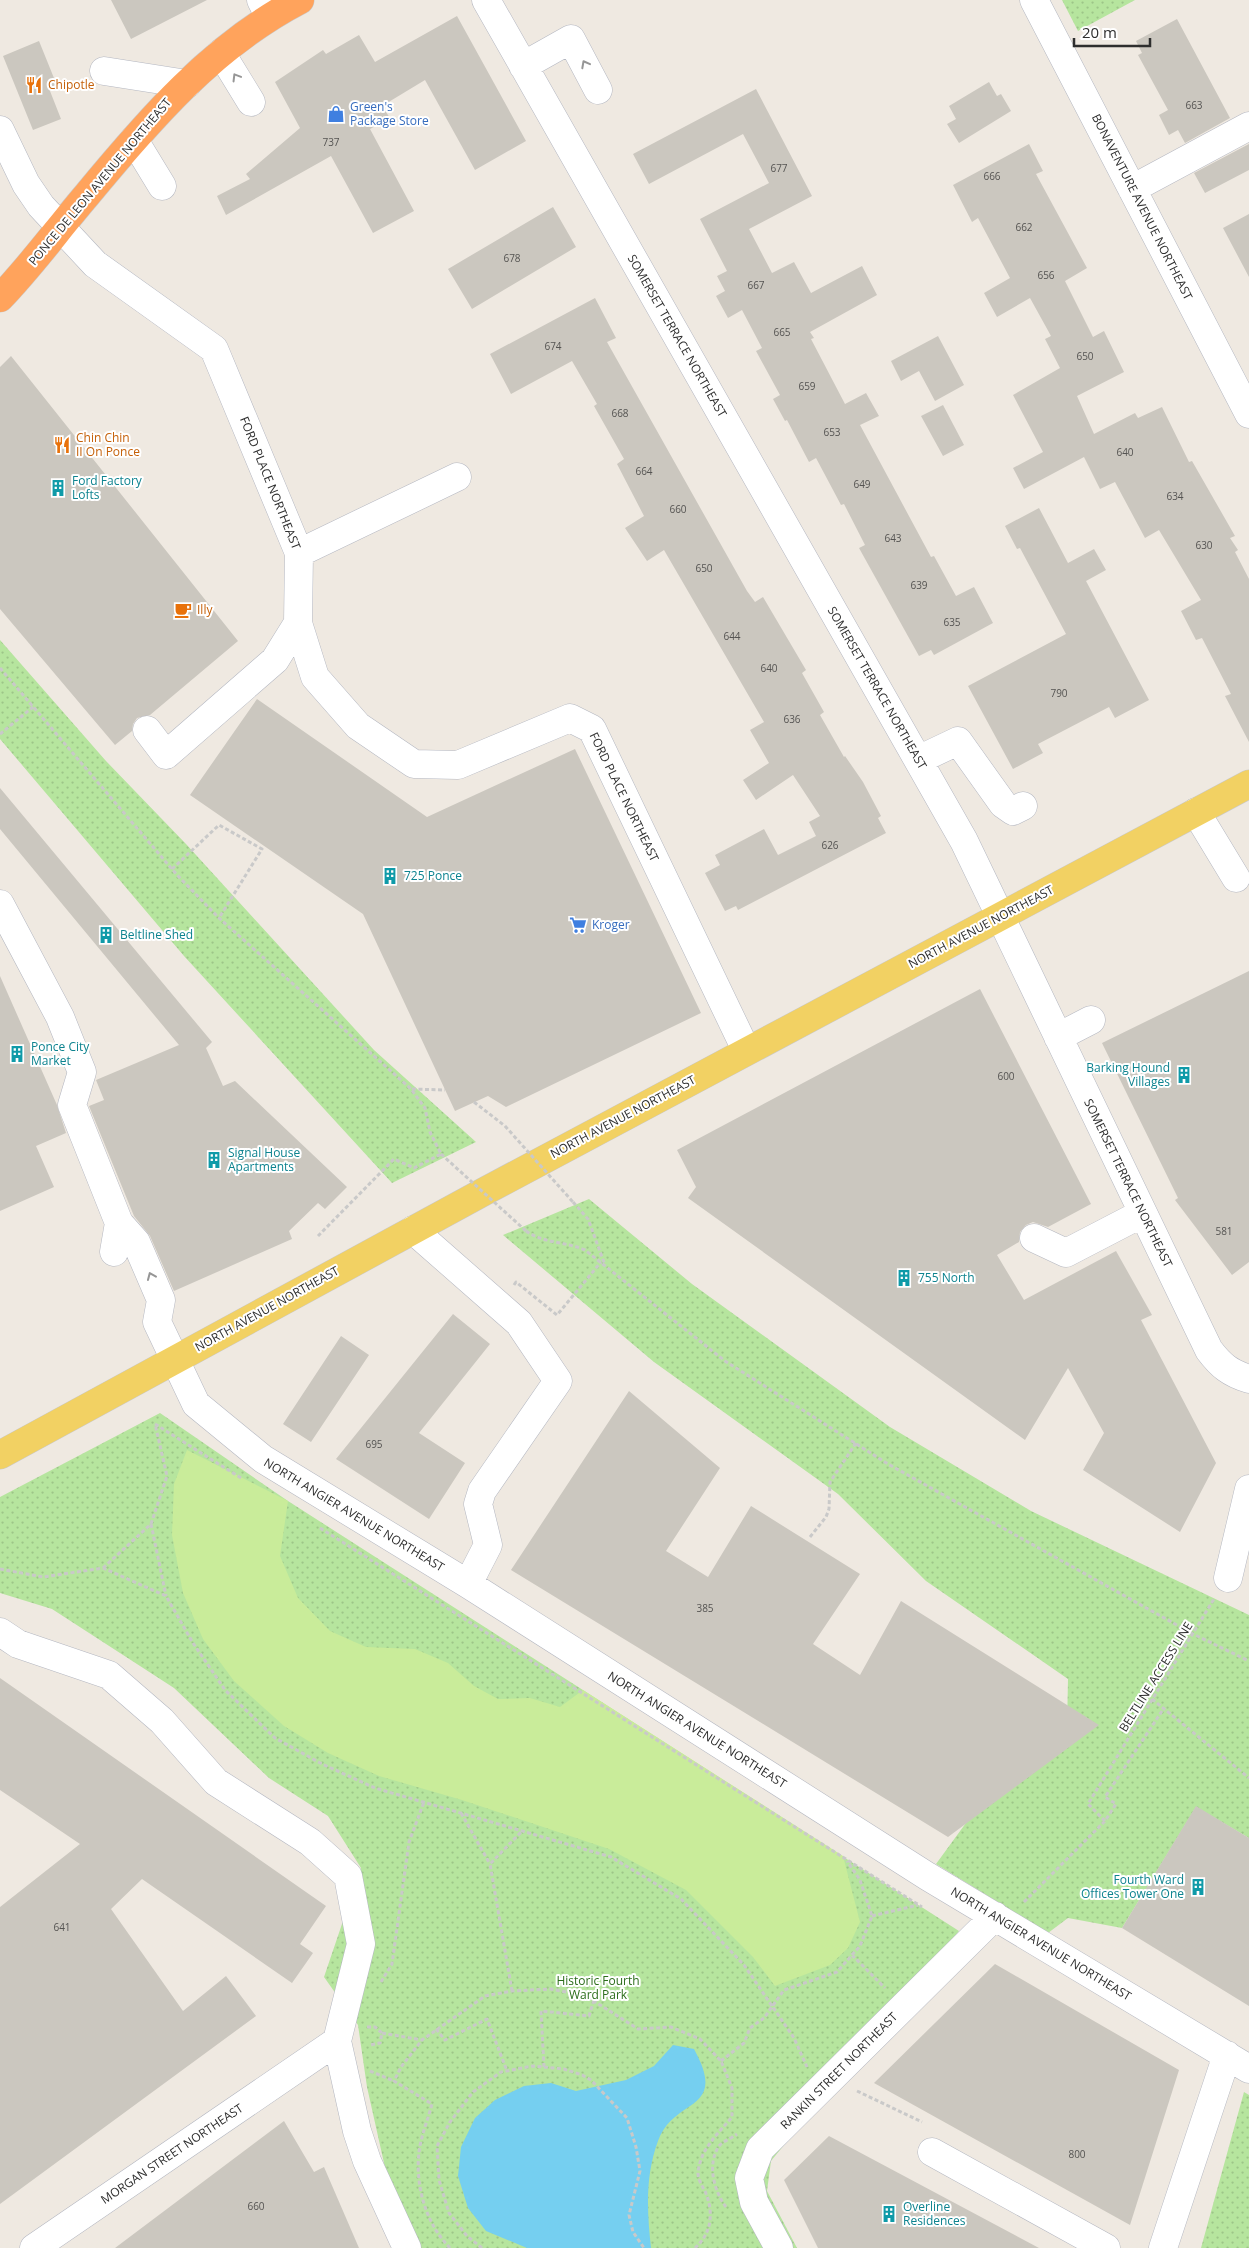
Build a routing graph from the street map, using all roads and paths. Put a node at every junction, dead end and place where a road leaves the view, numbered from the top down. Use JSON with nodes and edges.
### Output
{"nodes":[{"id":1,"x":300,"y":0,"type":"edge"},
{"id":2,"x":486,"y":0,"type":"edge"},
{"id":3,"x":1034,"y":0,"type":"edge"},
{"id":4,"x":265,"y":8,"type":"edge"},
{"id":5,"x":221,"y":53,"type":"junction"},
{"id":6,"x":523,"y":66,"type":"junction"},
{"id":7,"x":104,"y":71,"type":"dead end"},
{"id":8,"x":187,"y":84,"type":"junction"},
{"id":9,"x":598,"y":90,"type":"dead end"},
{"id":10,"x":251,"y":102,"type":"dead end"},
{"id":11,"x":1249,"y":126,"type":"edge"},
{"id":12,"x":0,"y":130,"type":"edge"},
{"id":13,"x":134,"y":140,"type":"junction"},
{"id":14,"x":162,"y":186,"type":"dead end"},
{"id":15,"x":1132,"y":189,"type":"junction"},
{"id":16,"x":61,"y":227,"type":"junction"},
{"id":17,"x":3,"y":289,"type":"edge"},
{"id":18,"x":1249,"y":414,"type":"edge"},
{"id":19,"x":457,"y":476,"type":"dead end"},
{"id":20,"x":299,"y":552,"type":"junction"},
{"id":21,"x":298,"y":623,"type":"junction"},
{"id":22,"x":0,"y":668,"type":"edge"},
{"id":23,"x":33,"y":707,"type":"junction"},
{"id":24,"x":147,"y":730,"type":"dead end"},
{"id":25,"x":0,"y":734,"type":"edge"},
{"id":26,"x":918,"y":760,"type":"junction"},
{"id":27,"x":1249,"y":784,"type":"edge"},
{"id":28,"x":1024,"y":806,"type":"dead end"},
{"id":29,"x":1196,"y":812,"type":"junction"},
{"id":30,"x":172,"y":869,"type":"junction"},
{"id":31,"x":1236,"y":878,"type":"dead end"},
{"id":32,"x":0,"y":904,"type":"edge"},
{"id":33,"x":1000,"y":916,"type":"junction"},
{"id":34,"x":219,"y":918,"type":"junction"},
{"id":35,"x":1091,"y":1020,"type":"dead end"},
{"id":36,"x":1058,"y":1037,"type":"junction"},
{"id":37,"x":746,"y":1050,"type":"junction"},
{"id":38,"x":411,"y":1089,"type":"junction"},
{"id":39,"x":445,"y":1090,"type":"dead end"},
{"id":40,"x":474,"y":1102,"type":"dead end"},
{"id":41,"x":441,"y":1154,"type":"junction"},
{"id":42,"x":1143,"y":1213,"type":"junction"},
{"id":43,"x":119,"y":1223,"type":"junction"},
{"id":44,"x":413,"y":1230,"type":"junction"},
{"id":45,"x":318,"y":1236,"type":"dead end"},
{"id":46,"x":1034,"y":1238,"type":"dead end"},
{"id":47,"x":114,"y":1252,"type":"dead end"},
{"id":48,"x":601,"y":1262,"type":"junction"},
{"id":49,"x":605,"y":1265,"type":"junction"},
{"id":50,"x":516,"y":1282,"type":"dead end"},
{"id":51,"x":173,"y":1360,"type":"junction"},
{"id":52,"x":1249,"y":1379,"type":"edge"},
{"id":53,"x":856,"y":1444,"type":"junction"},
{"id":54,"x":0,"y":1455,"type":"edge"},
{"id":55,"x":247,"y":1482,"type":"dead end"},
{"id":56,"x":1249,"y":1488,"type":"edge"},
{"id":57,"x":151,"y":1524,"type":"junction"},
{"id":58,"x":315,"y":1524,"type":"dead end"},
{"id":59,"x":810,"y":1537,"type":"dead end"},
{"id":60,"x":104,"y":1568,"type":"junction"},
{"id":61,"x":0,"y":1569,"type":"edge"},
{"id":62,"x":1228,"y":1578,"type":"joint"},
{"id":63,"x":468,"y":1584,"type":"junction"},
{"id":64,"x":166,"y":1596,"type":"junction"},
{"id":65,"x":0,"y":1632,"type":"edge"},
{"id":66,"x":1193,"y":1634,"type":"junction"},
{"id":67,"x":1249,"y":1661,"type":"edge"},
{"id":68,"x":1152,"y":1699,"type":"junction"},
{"id":69,"x":1164,"y":1708,"type":"junction"},
{"id":70,"x":1249,"y":1778,"type":"edge"},
{"id":71,"x":424,"y":1802,"type":"junction"},
{"id":72,"x":461,"y":1813,"type":"junction"},
{"id":73,"x":1105,"y":1821,"type":"junction"},
{"id":74,"x":523,"y":1830,"type":"junction"},
{"id":75,"x":845,"y":1859,"type":"junction"},
{"id":76,"x":490,"y":1864,"type":"junction"},
{"id":77,"x":1017,"y":1898,"type":"dead end"},
{"id":78,"x":872,"y":1916,"type":"junction"},
{"id":79,"x":995,"y":1916,"type":"junction"},
{"id":80,"x":852,"y":1955,"type":"junction"},
{"id":81,"x":376,"y":1989,"type":"dead end"},
{"id":82,"x":512,"y":1991,"type":"junction"},
{"id":83,"x":594,"y":2000,"type":"junction"},
{"id":84,"x":772,"y":2006,"type":"junction"},
{"id":85,"x":904,"y":2006,"type":"junction"},
{"id":86,"x":367,"y":2028,"type":"dead end"},
{"id":87,"x":436,"y":2029,"type":"junction"},
{"id":88,"x":382,"y":2033,"type":"junction"},
{"id":89,"x":422,"y":2040,"type":"junction"},
{"id":90,"x":338,"y":2041,"type":"junction"},
{"id":91,"x":370,"y":2046,"type":"dead end"},
{"id":92,"x":721,"y":2062,"type":"junction"},
{"id":93,"x":1238,"y":2062,"type":"edge"},
{"id":94,"x":544,"y":2067,"type":"junction"},
{"id":95,"x":370,"y":2071,"type":"dead end"},
{"id":96,"x":507,"y":2071,"type":"junction"},
{"id":97,"x":830,"y":2078,"type":"junction"},
{"id":98,"x":394,"y":2081,"type":"junction"},
{"id":99,"x":922,"y":2122,"type":"dead end"},
{"id":100,"x":932,"y":2152,"type":"dead end"},
{"id":101,"x":34,"y":2248,"type":"edge"},
{"id":102,"x":407,"y":2248,"type":"edge"},
{"id":103,"x":450,"y":2248,"type":"edge"},
{"id":104,"x":482,"y":2248,"type":"edge"},
{"id":105,"x":644,"y":2248,"type":"edge"},
{"id":106,"x":695,"y":2248,"type":"edge"},
{"id":107,"x":779,"y":2248,"type":"edge"},
{"id":108,"x":1106,"y":2248,"type":"edge"},
{"id":109,"x":1163,"y":2248,"type":"edge"}],
"edges":[{"from":1,"to":4,"type":"highway","name":"PONCE DE LEON AVENUE NORTHEAST"},
{"from":2,"to":6,"type":"street","name":"SOMERSET TERRACE NORTHEAST"},
{"from":3,"to":15,"type":"street","name":"BONAVENTURE AVENUE NORTHEAST"},
{"from":4,"to":5,"type":"highway","name":"PONCE DE LEON AVENUE NORTHEAST"},
{"from":5,"to":8,"type":"highway","name":"PONCE DE LEON AVENUE NORTHEAST"},
{"from":10,"to":5,"type":"street","one_way":true},
{"from":9,"to":6,"type":"street","one_way":true},
{"from":6,"to":26,"type":"street","name":"SOMERSET TERRACE NORTHEAST"},
{"from":7,"to":8,"type":"street"},
{"from":8,"to":13,"type":"highway","name":"PONCE DE LEON AVENUE NORTHEAST"},
{"from":11,"to":15,"type":"street"},
{"from":12,"to":16,"type":"street","name":"FORD PLACE NORTHEAST"},
{"from":13,"to":14,"type":"street"},
{"from":13,"to":16,"type":"highway","name":"PONCE DE LEON AVENUE NORTHEAST"},
{"from":15,"to":18,"type":"street","name":"BONAVENTURE AVENUE NORTHEAST"},
{"from":16,"to":17,"type":"highway","name":"PONCE DE LEON AVENUE NORTHEAST"},
{"from":16,"to":20,"type":"street","name":"FORD PLACE NORTHEAST"},
{"from":19,"to":20,"type":"street"},
{"from":20,"to":21,"type":"street","name":"FORD PLACE NORTHEAST"},
{"from":21,"to":24,"type":"street"},
{"from":21,"to":37,"type":"street","name":"FORD PLACE NORTHEAST"},
{"from":22,"to":23,"type":"path"},
{"from":23,"to":25,"type":"path"},
{"from":23,"to":30,"type":"path"},
{"from":26,"to":28,"type":"street"},
{"from":26,"to":33,"type":"street","name":"SOMERSET TERRACE NORTHEAST"},
{"from":27,"to":29,"type":"main road","name":"NORTH AVENUE NORTHEAST"},
{"from":29,"to":31,"type":"street"},
{"from":29,"to":33,"type":"main road","name":"NORTH AVENUE NORTHEAST"},
{"from":30,"to":34,"type":"path"},
{"from":30,"to":34,"type":"path"},
{"from":32,"to":43,"type":"street"},
{"from":33,"to":36,"type":"street","name":"SOMERSET TERRACE NORTHEAST"},
{"from":33,"to":37,"type":"main road","name":"NORTH AVENUE NORTHEAST"},
{"from":34,"to":38,"type":"path"},
{"from":35,"to":36,"type":"street"},
{"from":36,"to":42,"type":"street","name":"SOMERSET TERRACE NORTHEAST"},
{"from":37,"to":44,"type":"main road","name":"NORTH AVENUE NORTHEAST"},
{"from":38,"to":39,"type":"path"},
{"from":38,"to":41,"type":"path"},
{"from":40,"to":49,"type":"path","bridge":true},
{"from":41,"to":45,"type":"path"},
{"from":41,"to":48,"type":"path","bridge":true},
{"from":42,"to":46,"type":"street"},
{"from":42,"to":52,"type":"street","name":"SOMERSET TERRACE NORTHEAST"},
{"from":43,"to":47,"type":"street"},
{"from":51,"to":43,"type":"street","name":"NORTH ANGIER AVENUE NORTHEAST","one_way":true},
{"from":44,"to":51,"type":"main road","name":"NORTH AVENUE NORTHEAST"},
{"from":44,"to":63,"type":"street"},
{"from":48,"to":49,"type":"path"},
{"from":48,"to":50,"type":"path"},
{"from":49,"to":53,"type":"path"},
{"from":51,"to":54,"type":"main road","name":"NORTH AVENUE NORTHEAST"},
{"from":51,"to":63,"type":"street","name":"NORTH ANGIER AVENUE NORTHEAST"},
{"from":53,"to":59,"type":"path"},
{"from":53,"to":66,"type":"path"},
{"from":55,"to":57,"type":"path"},
{"from":56,"to":62,"type":"street"},
{"from":57,"to":60,"type":"path"},
{"from":57,"to":64,"type":"path"},
{"from":58,"to":75,"type":"path"},
{"from":60,"to":61,"type":"path"},
{"from":60,"to":64,"type":"path"},
{"from":62,"to":66,"type":"path","name":"BELTLINE ACCESS LINE"},
{"from":63,"to":79,"type":"street","name":"NORTH ANGIER AVENUE NORTHEAST"},
{"from":64,"to":71,"type":"path"},
{"from":65,"to":90,"type":"street"},
{"from":66,"to":67,"type":"path"},
{"from":66,"to":68,"type":"path","name":"BELTLINE ACCESS LINE"},
{"from":68,"to":69,"type":"path"},
{"from":68,"to":73,"type":"path","name":"BELTLINE ACCESS LINE"},
{"from":69,"to":70,"type":"path","name":"BELTLINE ACCESS LINE"},
{"from":69,"to":73,"type":"path","name":"BELTLINE ACCESS LINE"},
{"from":71,"to":72,"type":"path"},
{"from":71,"to":81,"type":"path"},
{"from":72,"to":74,"type":"path"},
{"from":72,"to":76,"type":"path"},
{"from":73,"to":77,"type":"path"},
{"from":74,"to":76,"type":"path"},
{"from":74,"to":84,"type":"path"},
{"from":75,"to":78,"type":"path"},
{"from":75,"to":78,"type":"path"},
{"from":76,"to":82,"type":"path"},
{"from":78,"to":80,"type":"path"},
{"from":79,"to":85,"type":"street","name":"RANKIN STREET NORTHEAST"},
{"from":79,"to":93,"type":"street","name":"NORTH ANGIER AVENUE NORTHEAST"},
{"from":80,"to":84,"type":"path"},
{"from":80,"to":85,"type":"path"},
{"from":82,"to":83,"type":"path"},
{"from":82,"to":87,"type":"path"},
{"from":83,"to":92,"type":"path"},
{"from":83,"to":94,"type":"path"},
{"from":84,"to":92,"type":"path"},
{"from":84,"to":97,"type":"path"},
{"from":85,"to":97,"type":"street","name":"RANKIN STREET NORTHEAST"},
{"from":86,"to":88,"type":"path"},
{"from":87,"to":89,"type":"path"},
{"from":87,"to":96,"type":"path"},
{"from":88,"to":89,"type":"path"},
{"from":88,"to":91,"type":"path"},
{"from":89,"to":98,"type":"path"},
{"from":90,"to":101,"type":"street","name":"MORGAN STREET NORTHEAST"},
{"from":90,"to":102,"type":"street"},
{"from":92,"to":106,"type":"path"},
{"from":93,"to":109,"type":"street"},
{"from":94,"to":96,"type":"path"},
{"from":94,"to":105,"type":"path"},
{"from":95,"to":98,"type":"path"},
{"from":96,"to":104,"type":"path"},
{"from":97,"to":99,"type":"path"},
{"from":97,"to":107,"type":"street","name":"RANKIN STREET NORTHEAST"},
{"from":98,"to":103,"type":"path"},
{"from":100,"to":108,"type":"street"}]}
